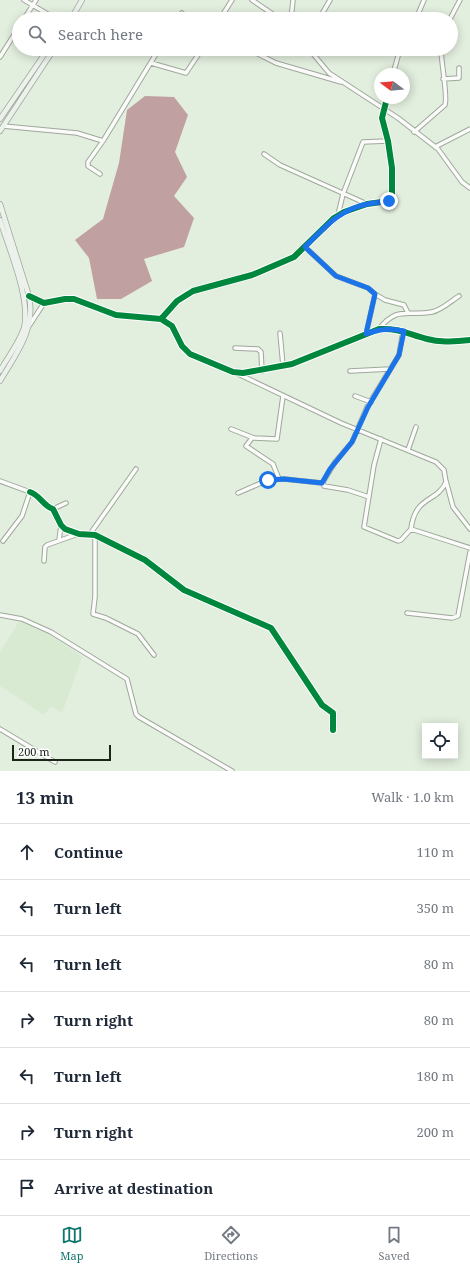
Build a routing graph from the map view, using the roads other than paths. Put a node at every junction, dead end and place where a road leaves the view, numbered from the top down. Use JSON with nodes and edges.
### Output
{"nodes":[{"id":1,"x":24,"y":0,"type":"edge"},
{"id":2,"x":36,"y":0,"type":"edge"},
{"id":3,"x":82,"y":0,"type":"edge"},
{"id":4,"x":232,"y":0,"type":"edge"},
{"id":5,"x":252,"y":0,"type":"edge"},
{"id":6,"x":293,"y":0,"type":"edge"},
{"id":7,"x":330,"y":0,"type":"edge"},
{"id":8,"x":424,"y":0,"type":"edge"},
{"id":9,"x":460,"y":0,"type":"edge"},
{"id":10,"x":33,"y":4,"type":"junction"},
{"id":11,"x":28,"y":12,"type":"edge"},
{"id":12,"x":45,"y":12,"type":"edge"},
{"id":13,"x":75,"y":12,"type":"edge"},
{"id":14,"x":224,"y":12,"type":"edge"},
{"id":15,"x":270,"y":12,"type":"edge"},
{"id":16,"x":292,"y":12,"type":"edge"},
{"id":17,"x":323,"y":12,"type":"edge"},
{"id":18,"x":419,"y":12,"type":"edge"},
{"id":19,"x":454,"y":12,"type":"edge"},
{"id":20,"x":12,"y":38,"type":"edge"},
{"id":21,"x":43,"y":56,"type":"edge"},
{"id":22,"x":49,"y":56,"type":"edge"},
{"id":23,"x":155,"y":56,"type":"edge"},
{"id":24,"x":197,"y":56,"type":"edge"},
{"id":25,"x":262,"y":56,"type":"edge"},
{"id":26,"x":315,"y":56,"type":"edge"},
{"id":27,"x":398,"y":56,"type":"edge"},
{"id":28,"x":441,"y":56,"type":"edge"},
{"id":29,"x":0,"y":58,"type":"edge"},
{"id":30,"x":151,"y":63,"type":"junction"},
{"id":31,"x":395,"y":68,"type":"edge"},
{"id":32,"x":459,"y":68,"type":"dead end"},
{"id":33,"x":443,"y":79,"type":"junction"},
{"id":34,"x":343,"y":82,"type":"junction"},
{"id":35,"x":386,"y":104,"type":"edge"},
{"id":36,"x":384,"y":110,"type":"junction"},
{"id":37,"x":0,"y":119,"type":"edge"},
{"id":38,"x":3,"y":126,"type":"junction"},
{"id":39,"x":470,"y":129,"type":"edge"},
{"id":40,"x":0,"y":131,"type":"edge"},
{"id":41,"x":414,"y":132,"type":"junction"},
{"id":42,"x":388,"y":141,"type":"junction"},
{"id":43,"x":103,"y":142,"type":"junction"},
{"id":44,"x":435,"y":147,"type":"junction"},
{"id":45,"x":264,"y":154,"type":"dead end"},
{"id":46,"x":100,"y":174,"type":"dead end"},
{"id":47,"x":470,"y":188,"type":"edge"},
{"id":48,"x":343,"y":194,"type":"junction"},
{"id":49,"x":0,"y":204,"type":"edge"},
{"id":50,"x":367,"y":204,"type":"junction"},
{"id":51,"x":338,"y":216,"type":"junction"},
{"id":52,"x":0,"y":220,"type":"edge"},
{"id":53,"x":305,"y":247,"type":"junction"},
{"id":54,"x":375,"y":294,"type":"junction"},
{"id":55,"x":29,"y":296,"type":"junction"},
{"id":56,"x":459,"y":296,"type":"dead end"},
{"id":57,"x":44,"y":302,"type":"junction"},
{"id":58,"x":408,"y":313,"type":"junction"},
{"id":59,"x":161,"y":319,"type":"junction"},
{"id":60,"x":29,"y":326,"type":"junction"},
{"id":61,"x":379,"y":329,"type":"junction"},
{"id":62,"x":404,"y":331,"type":"junction"},
{"id":63,"x":280,"y":333,"type":"dead end"},
{"id":64,"x":366,"y":334,"type":"junction"},
{"id":65,"x":470,"y":340,"type":"edge"},
{"id":66,"x":236,"y":348,"type":"dead end"},
{"id":67,"x":9,"y":361,"type":"junction"},
{"id":68,"x":283,"y":366,"type":"junction"},
{"id":69,"x":390,"y":369,"type":"junction"},
{"id":70,"x":0,"y":371,"type":"edge"},
{"id":71,"x":262,"y":371,"type":"junction"},
{"id":72,"x":350,"y":371,"type":"dead end"},
{"id":73,"x":233,"y":372,"type":"junction"},
{"id":74,"x":0,"y":381,"type":"edge"},
{"id":75,"x":283,"y":396,"type":"junction"},
{"id":76,"x":355,"y":396,"type":"dead end"},
{"id":77,"x":371,"y":402,"type":"junction"},
{"id":78,"x":416,"y":427,"type":"dead end"},
{"id":79,"x":231,"y":429,"type":"dead end"},
{"id":80,"x":357,"y":429,"type":"junction"},
{"id":81,"x":252,"y":438,"type":"junction"},
{"id":82,"x":381,"y":439,"type":"junction"},
{"id":83,"x":408,"y":450,"type":"junction"},
{"id":84,"x":136,"y":469,"type":"dead end"},
{"id":85,"x":446,"y":476,"type":"junction"},
{"id":86,"x":279,"y":479,"type":"junction"},
{"id":87,"x":0,"y":481,"type":"edge"},
{"id":88,"x":322,"y":483,"type":"junction"},
{"id":89,"x":30,"y":492,"type":"junction"},
{"id":90,"x":238,"y":492,"type":"dead end"},
{"id":91,"x":369,"y":497,"type":"junction"},
{"id":92,"x":66,"y":503,"type":"dead end"},
{"id":93,"x":53,"y":509,"type":"junction"},
{"id":94,"x":61,"y":525,"type":"junction"},
{"id":95,"x":411,"y":529,"type":"junction"},
{"id":96,"x":470,"y":529,"type":"edge"},
{"id":97,"x":79,"y":534,"type":"junction"},
{"id":98,"x":90,"y":534,"type":"junction"},
{"id":99,"x":95,"y":535,"type":"junction"},
{"id":100,"x":59,"y":540,"type":"junction"},
{"id":101,"x":3,"y":541,"type":"dead end"},
{"id":102,"x":470,"y":548,"type":"edge"},
{"id":103,"x":470,"y":552,"type":"edge"},
{"id":104,"x":44,"y":561,"type":"dead end"},
{"id":105,"x":407,"y":613,"type":"dead end"},
{"id":106,"x":0,"y":614,"type":"edge"},
{"id":107,"x":154,"y":655,"type":"dead end"},
{"id":108,"x":0,"y":729,"type":"edge"},
{"id":109,"x":333,"y":730,"type":"dead end"},
{"id":110,"x":55,"y":762,"type":"dead end"},
{"id":111,"x":232,"y":771,"type":"edge"}],
"edges":[{"from":1,"to":10,"type":"street"},
{"from":2,"to":10,"type":"street"},
{"from":3,"to":13,"type":"main road"},
{"from":4,"to":14,"type":"street"},
{"from":5,"to":15,"type":"street"},
{"from":6,"to":16,"type":"street"},
{"from":7,"to":17,"type":"street"},
{"from":8,"to":18,"type":"street"},
{"from":9,"to":19,"type":"street"},
{"from":10,"to":11,"type":"street"},
{"from":10,"to":12,"type":"street"},
{"from":20,"to":29,"type":"street"},
{"from":21,"to":37,"type":"main road"},
{"from":22,"to":38,"type":"main road"},
{"from":23,"to":30,"type":"street"},
{"from":24,"to":30,"type":"street"},
{"from":25,"to":34,"type":"street"},
{"from":26,"to":34,"type":"street"},
{"from":27,"to":31,"type":"street"},
{"from":28,"to":33,"type":"street"},
{"from":30,"to":43,"type":"street"},
{"from":32,"to":33,"type":"street"},
{"from":33,"to":41,"type":"street"},
{"from":34,"to":36,"type":"street"},
{"from":35,"to":36,"type":"street"},
{"from":36,"to":41,"type":"street"},
{"from":36,"to":42,"type":"street"},
{"from":38,"to":40,"type":"main road"},
{"from":38,"to":43,"type":"street"},
{"from":39,"to":44,"type":"street"},
{"from":41,"to":44,"type":"street"},
{"from":42,"to":48,"type":"street"},
{"from":42,"to":50,"type":"street"},
{"from":43,"to":46,"type":"street"},
{"from":44,"to":47,"type":"street"},
{"from":45,"to":48,"type":"street"},
{"from":48,"to":50,"type":"street"},
{"from":48,"to":51,"type":"street"},
{"from":49,"to":55,"type":"main road"},
{"from":50,"to":51,"type":"street"},
{"from":51,"to":53,"type":"street"},
{"from":52,"to":67,"type":"main road"},
{"from":53,"to":54,"type":"street"},
{"from":53,"to":59,"type":"street"},
{"from":54,"to":58,"type":"street"},
{"from":54,"to":64,"type":"street"},
{"from":55,"to":57,"type":"street"},
{"from":55,"to":60,"type":"main road"},
{"from":56,"to":58,"type":"street"},
{"from":57,"to":59,"type":"street"},
{"from":57,"to":60,"type":"street"},
{"from":58,"to":61,"type":"street"},
{"from":59,"to":73,"type":"street"},
{"from":60,"to":67,"type":"main road"},
{"from":61,"to":62,"type":"street"},
{"from":61,"to":64,"type":"street"},
{"from":62,"to":65,"type":"street"},
{"from":62,"to":69,"type":"street"},
{"from":63,"to":68,"type":"street"},
{"from":64,"to":68,"type":"street"},
{"from":66,"to":71,"type":"street"},
{"from":67,"to":70,"type":"main road"},
{"from":67,"to":74,"type":"main road"},
{"from":68,"to":71,"type":"street"},
{"from":69,"to":72,"type":"street"},
{"from":69,"to":77,"type":"street"},
{"from":71,"to":73,"type":"street"},
{"from":73,"to":75,"type":"street"},
{"from":75,"to":80,"type":"street"},
{"from":75,"to":81,"type":"street"},
{"from":76,"to":77,"type":"street"},
{"from":77,"to":80,"type":"street"},
{"from":78,"to":83,"type":"street"},
{"from":79,"to":81,"type":"street"},
{"from":80,"to":82,"type":"street"},
{"from":80,"to":88,"type":"street"},
{"from":81,"to":86,"type":"street"},
{"from":82,"to":83,"type":"street"},
{"from":82,"to":91,"type":"street"},
{"from":83,"to":85,"type":"street"},
{"from":84,"to":98,"type":"street"},
{"from":85,"to":95,"type":"street"},
{"from":85,"to":96,"type":"street"},
{"from":86,"to":88,"type":"street"},
{"from":86,"to":90,"type":"street"},
{"from":87,"to":89,"type":"street"},
{"from":88,"to":91,"type":"street"},
{"from":89,"to":93,"type":"street"},
{"from":89,"to":101,"type":"street"},
{"from":91,"to":95,"type":"street"},
{"from":92,"to":93,"type":"street"},
{"from":93,"to":94,"type":"street"},
{"from":94,"to":97,"type":"street"},
{"from":94,"to":100,"type":"street"},
{"from":95,"to":102,"type":"street"},
{"from":97,"to":98,"type":"street"},
{"from":97,"to":100,"type":"street"},
{"from":98,"to":99,"type":"street"},
{"from":99,"to":107,"type":"street"},
{"from":99,"to":109,"type":"street"},
{"from":100,"to":104,"type":"street"},
{"from":103,"to":105,"type":"street"},
{"from":106,"to":111,"type":"street"},
{"from":108,"to":110,"type":"street"}]}
